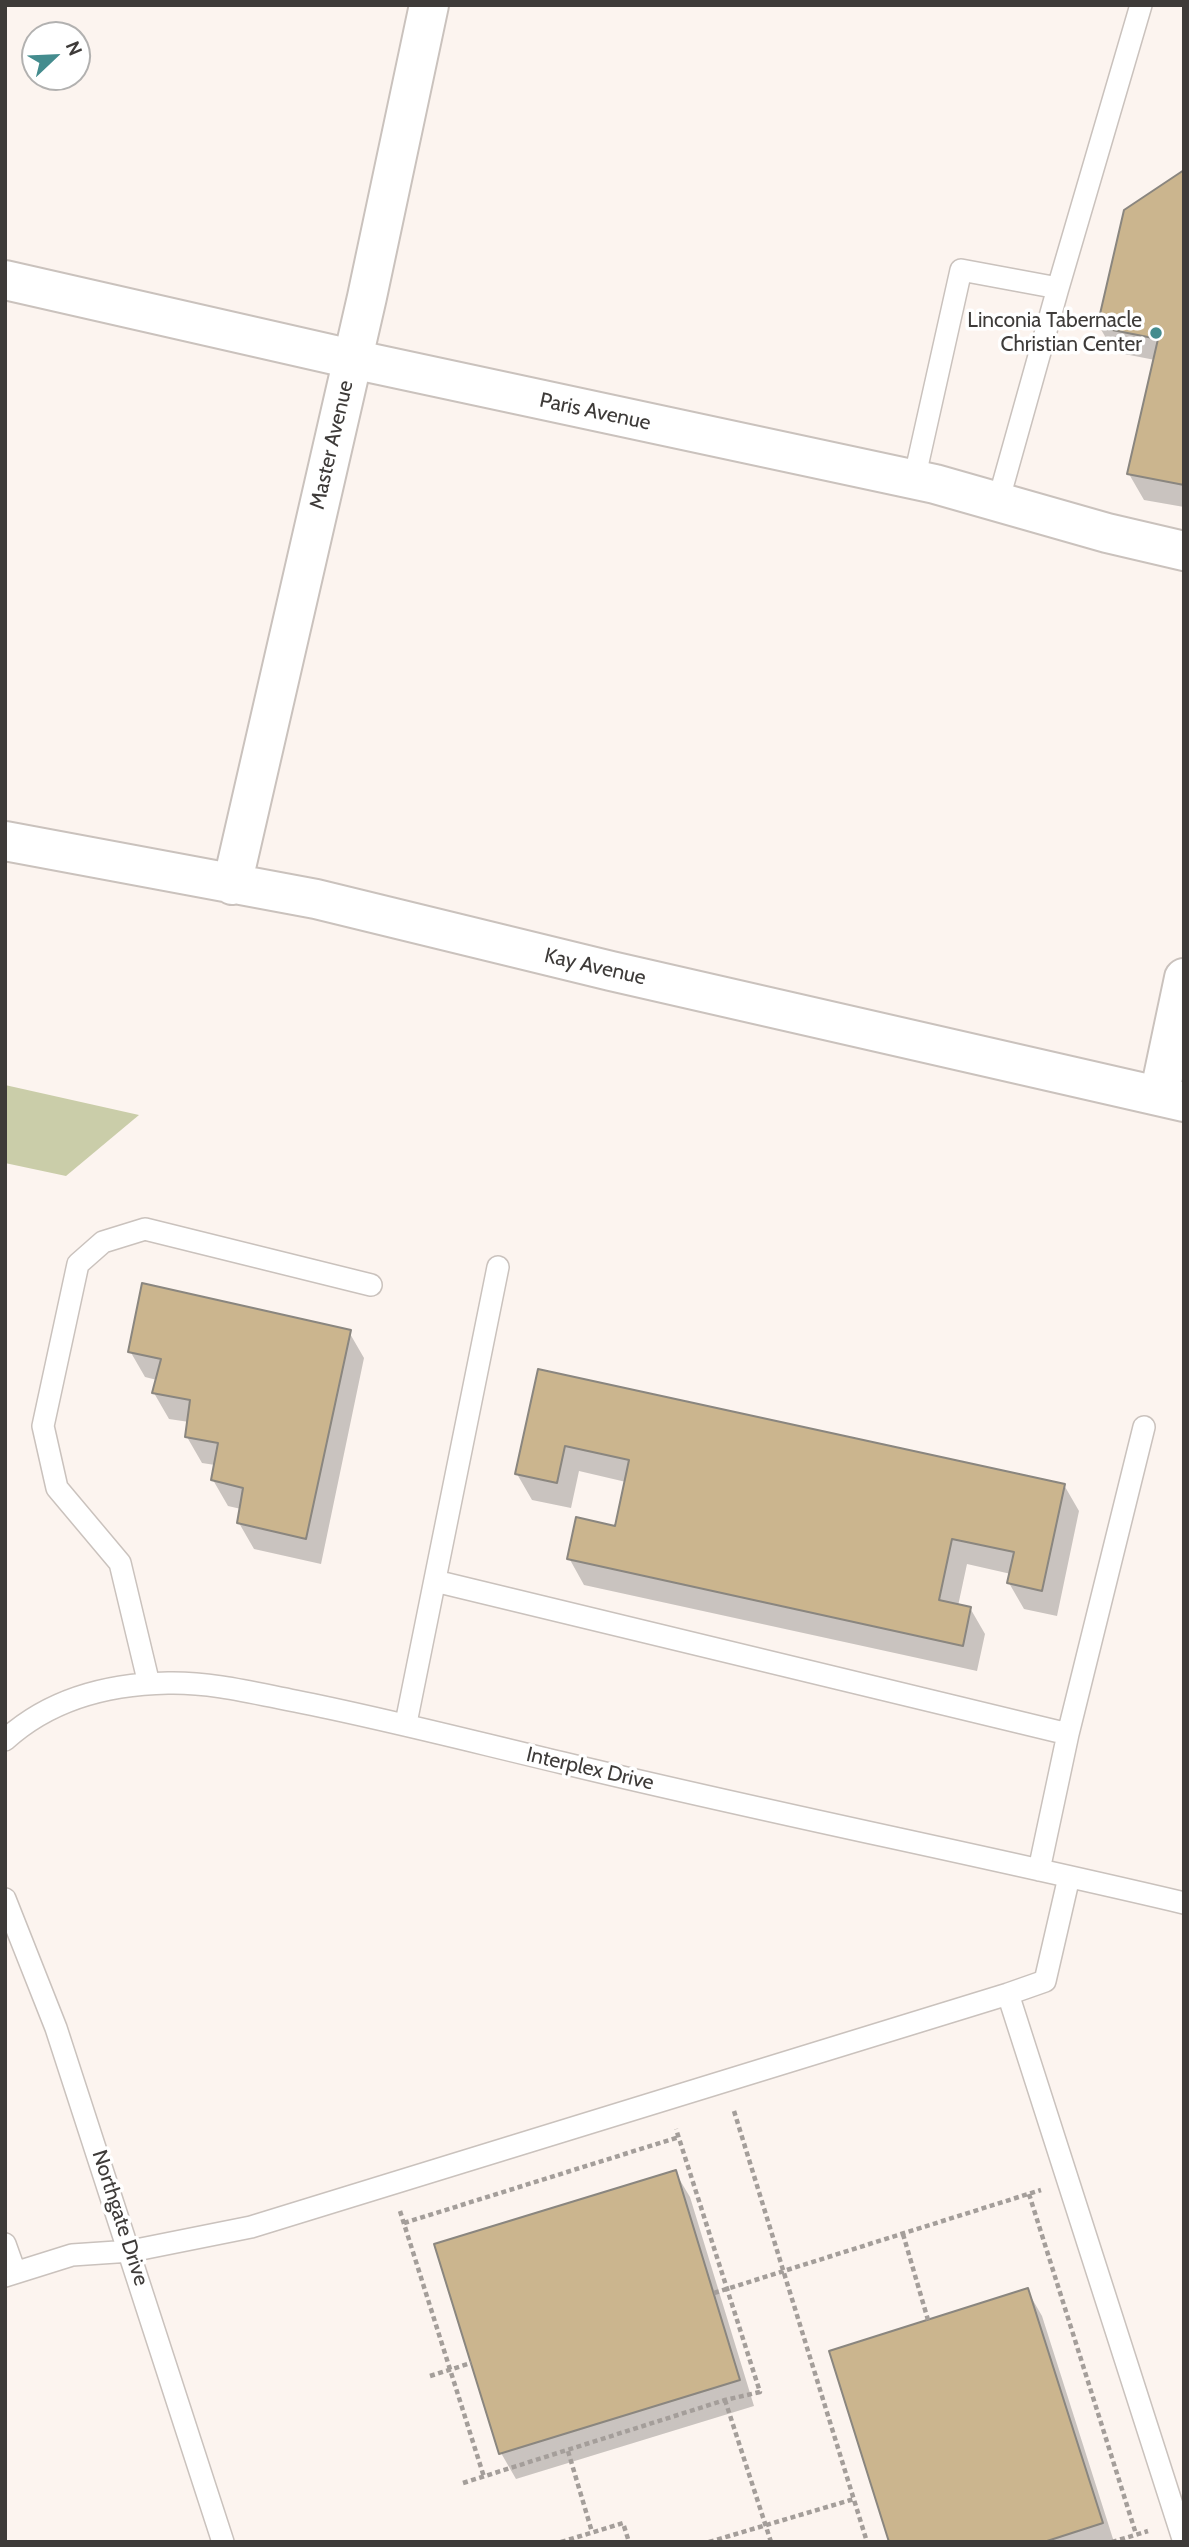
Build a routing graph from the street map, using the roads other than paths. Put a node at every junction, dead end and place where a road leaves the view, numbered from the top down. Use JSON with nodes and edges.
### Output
{"nodes":[{"id":1,"x":429,"y":5,"type":"edge"},
{"id":2,"x":1140,"y":5,"type":"edge"},
{"id":3,"x":5,"y":281,"type":"edge"},
{"id":4,"x":1058,"y":288,"type":"junction"},
{"id":5,"x":352,"y":359,"type":"junction"},
{"id":6,"x":914,"y":480,"type":"junction"},
{"id":7,"x":998,"y":502,"type":"junction"},
{"id":8,"x":1184,"y":551,"type":"edge"},
{"id":9,"x":5,"y":841,"type":"edge"},
{"id":10,"x":232,"y":885,"type":"junction"},
{"id":11,"x":1184,"y":978,"type":"edge"},
{"id":12,"x":1171,"y":1099,"type":"edge"},
{"id":13,"x":498,"y":1267,"type":"dead end"},
{"id":14,"x":371,"y":1285,"type":"dead end"},
{"id":15,"x":1144,"y":1427,"type":"dead end"},
{"id":16,"x":435,"y":1581,"type":"junction"},
{"id":17,"x":149,"y":1684,"type":"junction"},
{"id":18,"x":406,"y":1723,"type":"junction"},
{"id":19,"x":1068,"y":1734,"type":"junction"},
{"id":20,"x":5,"y":1740,"type":"edge"},
{"id":21,"x":1039,"y":1870,"type":"junction"},
{"id":22,"x":1069,"y":1877,"type":"junction"},
{"id":23,"x":5,"y":1899,"type":"edge"},
{"id":24,"x":1184,"y":1903,"type":"edge"},
{"id":25,"x":1008,"y":1994,"type":"junction"},
{"id":26,"x":5,"y":2244,"type":"edge"},
{"id":27,"x":131,"y":2251,"type":"junction"},
{"id":28,"x":10,"y":2274,"type":"edge"},
{"id":29,"x":1180,"y":2532,"type":"edge"},
{"id":30,"x":223,"y":2542,"type":"edge"}],
"edges":[{"from":1,"to":5,"type":"street","name":"Master Avenue"},
{"from":2,"to":4,"type":"lane"},
{"from":3,"to":5,"type":"street","name":"Paris Avenue"},
{"from":4,"to":6,"type":"lane"},
{"from":4,"to":7,"type":"lane"},
{"from":5,"to":6,"type":"street","name":"Paris Avenue"},
{"from":5,"to":10,"type":"street","name":"Master Avenue"},
{"from":6,"to":7,"type":"street","name":"Paris Avenue"},
{"from":7,"to":8,"type":"street","name":"Paris Avenue"},
{"from":9,"to":10,"type":"street","name":"Kay Avenue"},
{"from":10,"to":12,"type":"street","name":"Kay Avenue"},
{"from":11,"to":12,"type":"street"},
{"from":13,"to":16,"type":"lane"},
{"from":14,"to":17,"type":"lane"},
{"from":15,"to":19,"type":"lane"},
{"from":16,"to":18,"type":"lane"},
{"from":16,"to":19,"type":"lane"},
{"from":17,"to":18,"type":"lane","name":"Interplex Drive"},
{"from":17,"to":20,"type":"lane","name":"Interplex Drive"},
{"from":18,"to":21,"type":"lane","name":"Interplex Drive"},
{"from":19,"to":21,"type":"lane"},
{"from":21,"to":22,"type":"lane","name":"Interplex Drive"},
{"from":22,"to":24,"type":"lane","name":"Interplex Drive"},
{"from":22,"to":25,"type":"lane"},
{"from":23,"to":27,"type":"lane","name":"Northgate Drive"},
{"from":25,"to":27,"type":"lane"},
{"from":25,"to":29,"type":"lane"},
{"from":26,"to":28,"type":"lane"},
{"from":27,"to":28,"type":"lane"},
{"from":27,"to":30,"type":"lane","name":"Northgate Drive"}]}
